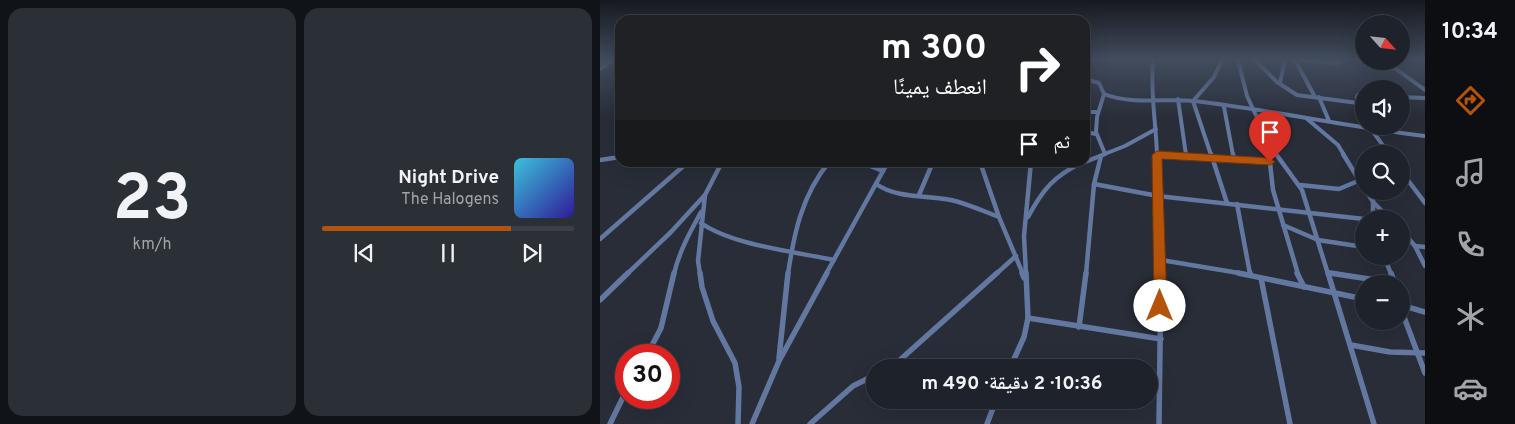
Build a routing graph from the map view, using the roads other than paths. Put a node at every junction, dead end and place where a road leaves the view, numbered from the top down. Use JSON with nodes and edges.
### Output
{"nodes":[{"id":1,"x":1090,"y":80,"type":"edge"},
{"id":2,"x":1152,"y":80,"type":"edge"},
{"id":3,"x":1211,"y":80,"type":"edge"},
{"id":4,"x":1243,"y":80,"type":"edge"},
{"id":5,"x":1277,"y":80,"type":"edge"},
{"id":6,"x":1281,"y":80,"type":"edge"},
{"id":7,"x":1307,"y":80,"type":"edge"},
{"id":8,"x":1411,"y":80,"type":"edge"},
{"id":9,"x":1280,"y":83,"type":"junction"},
{"id":10,"x":1425,"y":90,"type":"edge"},
{"id":11,"x":1104,"y":94,"type":"junction"},
{"id":12,"x":1317,"y":97,"type":"junction"},
{"id":13,"x":1410,"y":97,"type":"edge"},
{"id":14,"x":1425,"y":98,"type":"edge"},
{"id":15,"x":1153,"y":99,"type":"junction"},
{"id":16,"x":1178,"y":100,"type":"junction"},
{"id":17,"x":1193,"y":101,"type":"junction"},
{"id":18,"x":1355,"y":103,"type":"edge"},
{"id":19,"x":1224,"y":107,"type":"junction"},
{"id":20,"x":1254,"y":111,"type":"junction"},
{"id":21,"x":1090,"y":112,"type":"edge"},
{"id":22,"x":1098,"y":112,"type":"junction"},
{"id":23,"x":1305,"y":117,"type":"junction"},
{"id":24,"x":1329,"y":121,"type":"junction"},
{"id":25,"x":1355,"y":126,"type":"edge"},
{"id":26,"x":1156,"y":129,"type":"junction"},
{"id":27,"x":1090,"y":133,"type":"edge"},
{"id":28,"x":1096,"y":134,"type":"junction"},
{"id":29,"x":1410,"y":134,"type":"edge"},
{"id":30,"x":1425,"y":136,"type":"edge"},
{"id":31,"x":1269,"y":145,"type":"junction"},
{"id":32,"x":1103,"y":155,"type":"junction"},
{"id":33,"x":1157,"y":155,"type":"junction"},
{"id":34,"x":1186,"y":157,"type":"junction"},
{"id":35,"x":615,"y":158,"type":"edge"},
{"id":36,"x":1212,"y":159,"type":"junction"},
{"id":37,"x":600,"y":160,"type":"edge"},
{"id":38,"x":1090,"y":160,"type":"edge"},
{"id":39,"x":1234,"y":160,"type":"junction"},
{"id":40,"x":1270,"y":162,"type":"junction"},
{"id":41,"x":682,"y":167,"type":"edge"},
{"id":42,"x":720,"y":167,"type":"edge"},
{"id":43,"x":826,"y":167,"type":"edge"},
{"id":44,"x":873,"y":167,"type":"edge"},
{"id":45,"x":885,"y":167,"type":"edge"},
{"id":46,"x":931,"y":167,"type":"edge"},
{"id":47,"x":982,"y":167,"type":"edge"},
{"id":48,"x":1031,"y":167,"type":"edge"},
{"id":49,"x":1074,"y":167,"type":"edge"},
{"id":50,"x":883,"y":171,"type":"junction"},
{"id":51,"x":1355,"y":174,"type":"edge"},
{"id":52,"x":1355,"y":181,"type":"edge"},
{"id":53,"x":1410,"y":183,"type":"edge"},
{"id":54,"x":876,"y":184,"type":"junction"},
{"id":55,"x":1094,"y":184,"type":"junction"},
{"id":56,"x":1300,"y":185,"type":"junction"},
{"id":57,"x":919,"y":195,"type":"junction"},
{"id":58,"x":705,"y":196,"type":"junction"},
{"id":59,"x":1158,"y":196,"type":"junction"},
{"id":60,"x":1372,"y":200,"type":"edge"},
{"id":61,"x":1374,"y":200,"type":"edge"},
{"id":62,"x":1227,"y":203,"type":"junction"},
{"id":63,"x":1374,"y":203,"type":"junction"},
{"id":64,"x":1425,"y":203,"type":"edge"},
{"id":65,"x":1237,"y":204,"type":"junction"},
{"id":66,"x":1278,"y":208,"type":"junction"},
{"id":67,"x":703,"y":209,"type":"junction"},
{"id":68,"x":1374,"y":210,"type":"edge"},
{"id":69,"x":1381,"y":210,"type":"edge"},
{"id":70,"x":1309,"y":213,"type":"junction"},
{"id":71,"x":999,"y":217,"type":"junction"},
{"id":72,"x":1355,"y":218,"type":"edge"},
{"id":73,"x":1026,"y":221,"type":"junction"},
{"id":74,"x":701,"y":223,"type":"junction"},
{"id":75,"x":1283,"y":225,"type":"junction"},
{"id":76,"x":600,"y":239,"type":"edge"},
{"id":77,"x":1318,"y":240,"type":"junction"},
{"id":78,"x":1410,"y":240,"type":"edge"},
{"id":79,"x":1355,"y":246,"type":"edge"},
{"id":80,"x":1415,"y":246,"type":"junction"},
{"id":81,"x":1425,"y":247,"type":"edge"},
{"id":82,"x":791,"y":252,"type":"junction"},
{"id":83,"x":1016,"y":256,"type":"junction"},
{"id":84,"x":834,"y":260,"type":"junction"},
{"id":85,"x":1161,"y":260,"type":"junction"},
{"id":86,"x":1425,"y":266,"type":"edge"},
{"id":87,"x":1329,"y":273,"type":"junction"},
{"id":88,"x":1250,"y":275,"type":"junction"},
{"id":89,"x":1355,"y":277,"type":"edge"},
{"id":90,"x":1261,"y":278,"type":"junction"},
{"id":91,"x":1025,"y":281,"type":"junction"},
{"id":92,"x":1304,"y":287,"type":"junction"},
{"id":93,"x":1335,"y":293,"type":"junction"},
{"id":94,"x":1355,"y":297,"type":"edge"},
{"id":95,"x":600,"y":300,"type":"edge"},
{"id":96,"x":1410,"y":308,"type":"edge"},
{"id":97,"x":1425,"y":312,"type":"edge"},
{"id":98,"x":1028,"y":318,"type":"junction"},
{"id":99,"x":1079,"y":327,"type":"junction"},
{"id":100,"x":1409,"y":330,"type":"edge"},
{"id":101,"x":1161,"y":339,"type":"junction"},
{"id":102,"x":653,"y":344,"type":"edge"},
{"id":103,"x":1351,"y":345,"type":"junction"},
{"id":104,"x":1417,"y":352,"type":"junction"},
{"id":105,"x":1425,"y":353,"type":"edge"},
{"id":106,"x":903,"y":359,"type":"edge"},
{"id":107,"x":1014,"y":359,"type":"edge"},
{"id":108,"x":779,"y":361,"type":"junction"},
{"id":109,"x":1425,"y":372,"type":"edge"},
{"id":110,"x":866,"y":380,"type":"edge"},
{"id":111,"x":617,"y":409,"type":"edge"},
{"id":112,"x":993,"y":409,"type":"edge"},
{"id":113,"x":610,"y":424,"type":"edge"},
{"id":114,"x":738,"y":424,"type":"edge"},
{"id":115,"x":752,"y":424,"type":"edge"},
{"id":116,"x":810,"y":424,"type":"edge"},
{"id":117,"x":987,"y":424,"type":"edge"},
{"id":118,"x":1159,"y":424,"type":"edge"},
{"id":119,"x":1290,"y":424,"type":"edge"},
{"id":120,"x":1374,"y":424,"type":"edge"}],
"edges":[{"from":1,"to":11,"type":"street"},
{"from":2,"to":15,"type":"street"},
{"from":3,"to":17,"type":"street"},
{"from":4,"to":20,"type":"street"},
{"from":5,"to":9,"type":"street"},
{"from":6,"to":9,"type":"street"},
{"from":7,"to":12,"type":"street"},
{"from":8,"to":10,"type":"street"},
{"from":9,"to":12,"type":"street"},
{"from":11,"to":15,"type":"street"},
{"from":11,"to":22,"type":"street"},
{"from":12,"to":18,"type":"street"},
{"from":12,"to":24,"type":"street"},
{"from":13,"to":14,"type":"street"},
{"from":15,"to":16,"type":"street"},
{"from":15,"to":26,"type":"street"},
{"from":16,"to":17,"type":"street"},
{"from":16,"to":34,"type":"street"},
{"from":17,"to":19,"type":"street"},
{"from":17,"to":36,"type":"street"},
{"from":19,"to":20,"type":"street"},
{"from":19,"to":39,"type":"street"},
{"from":20,"to":23,"type":"street"},
{"from":20,"to":31,"type":"street"},
{"from":21,"to":22,"type":"street"},
{"from":22,"to":28,"type":"street"},
{"from":23,"to":24,"type":"street"},
{"from":23,"to":51,"type":"street"},
{"from":24,"to":25,"type":"street"},
{"from":26,"to":32,"type":"street"},
{"from":26,"to":33,"type":"street"},
{"from":27,"to":28,"type":"street"},
{"from":28,"to":32,"type":"street"},
{"from":29,"to":30,"type":"street"},
{"from":31,"to":40,"type":"street"},
{"from":31,"to":56,"type":"street"},
{"from":32,"to":38,"type":"street"},
{"from":32,"to":55,"type":"street"},
{"from":33,"to":34,"type":"street"},
{"from":33,"to":59,"type":"street"},
{"from":34,"to":36,"type":"street"},
{"from":35,"to":37,"type":"street"},
{"from":36,"to":39,"type":"street"},
{"from":36,"to":62,"type":"street"},
{"from":39,"to":40,"type":"street"},
{"from":40,"to":66,"type":"street"},
{"from":41,"to":76,"type":"street"},
{"from":42,"to":58,"type":"street"},
{"from":43,"to":82,"type":"street"},
{"from":44,"to":50,"type":"street"},
{"from":45,"to":50,"type":"street"},
{"from":46,"to":57,"type":"street"},
{"from":47,"to":71,"type":"street"},
{"from":48,"to":73,"type":"street"},
{"from":49,"to":73,"type":"street"},
{"from":50,"to":54,"type":"street"},
{"from":52,"to":56,"type":"street"},
{"from":53,"to":64,"type":"street"},
{"from":54,"to":57,"type":"street"},
{"from":54,"to":84,"type":"street"},
{"from":55,"to":59,"type":"street"},
{"from":55,"to":99,"type":"street"},
{"from":56,"to":70,"type":"street"},
{"from":57,"to":71,"type":"street"},
{"from":58,"to":67,"type":"street"},
{"from":58,"to":95,"type":"street"},
{"from":59,"to":62,"type":"street"},
{"from":59,"to":85,"type":"street"},
{"from":60,"to":63,"type":"street"},
{"from":61,"to":63,"type":"street"},
{"from":62,"to":65,"type":"street"},
{"from":63,"to":68,"type":"street"},
{"from":63,"to":69,"type":"street"},
{"from":65,"to":66,"type":"street"},
{"from":65,"to":88,"type":"street"},
{"from":66,"to":70,"type":"street"},
{"from":66,"to":75,"type":"street"},
{"from":67,"to":74,"type":"street"},
{"from":67,"to":102,"type":"street"},
{"from":70,"to":72,"type":"street"},
{"from":70,"to":77,"type":"street"},
{"from":71,"to":83,"type":"street"},
{"from":73,"to":91,"type":"street"},
{"from":74,"to":82,"type":"street"},
{"from":74,"to":114,"type":"street"},
{"from":75,"to":77,"type":"street"},
{"from":75,"to":92,"type":"street"},
{"from":77,"to":79,"type":"street"},
{"from":77,"to":87,"type":"street"},
{"from":78,"to":80,"type":"street"},
{"from":80,"to":81,"type":"street"},
{"from":80,"to":86,"type":"street"},
{"from":82,"to":84,"type":"street"},
{"from":82,"to":108,"type":"street"},
{"from":83,"to":91,"type":"street"},
{"from":83,"to":106,"type":"street"},
{"from":84,"to":108,"type":"street"},
{"from":85,"to":88,"type":"street"},
{"from":85,"to":101,"type":"street"},
{"from":87,"to":89,"type":"street"},
{"from":87,"to":93,"type":"street"},
{"from":88,"to":90,"type":"street"},
{"from":90,"to":92,"type":"street"},
{"from":90,"to":119,"type":"street"},
{"from":91,"to":98,"type":"street"},
{"from":92,"to":93,"type":"street"},
{"from":93,"to":94,"type":"street"},
{"from":93,"to":103,"type":"street"},
{"from":96,"to":97,"type":"street"},
{"from":98,"to":99,"type":"street"},
{"from":98,"to":107,"type":"street"},
{"from":99,"to":101,"type":"street"},
{"from":100,"to":104,"type":"street"},
{"from":101,"to":118,"type":"street"},
{"from":103,"to":104,"type":"street"},
{"from":103,"to":120,"type":"street"},
{"from":104,"to":105,"type":"street"},
{"from":104,"to":109,"type":"street"},
{"from":108,"to":115,"type":"street"},
{"from":110,"to":116,"type":"street"},
{"from":111,"to":113,"type":"street"},
{"from":112,"to":117,"type":"street"}]}
